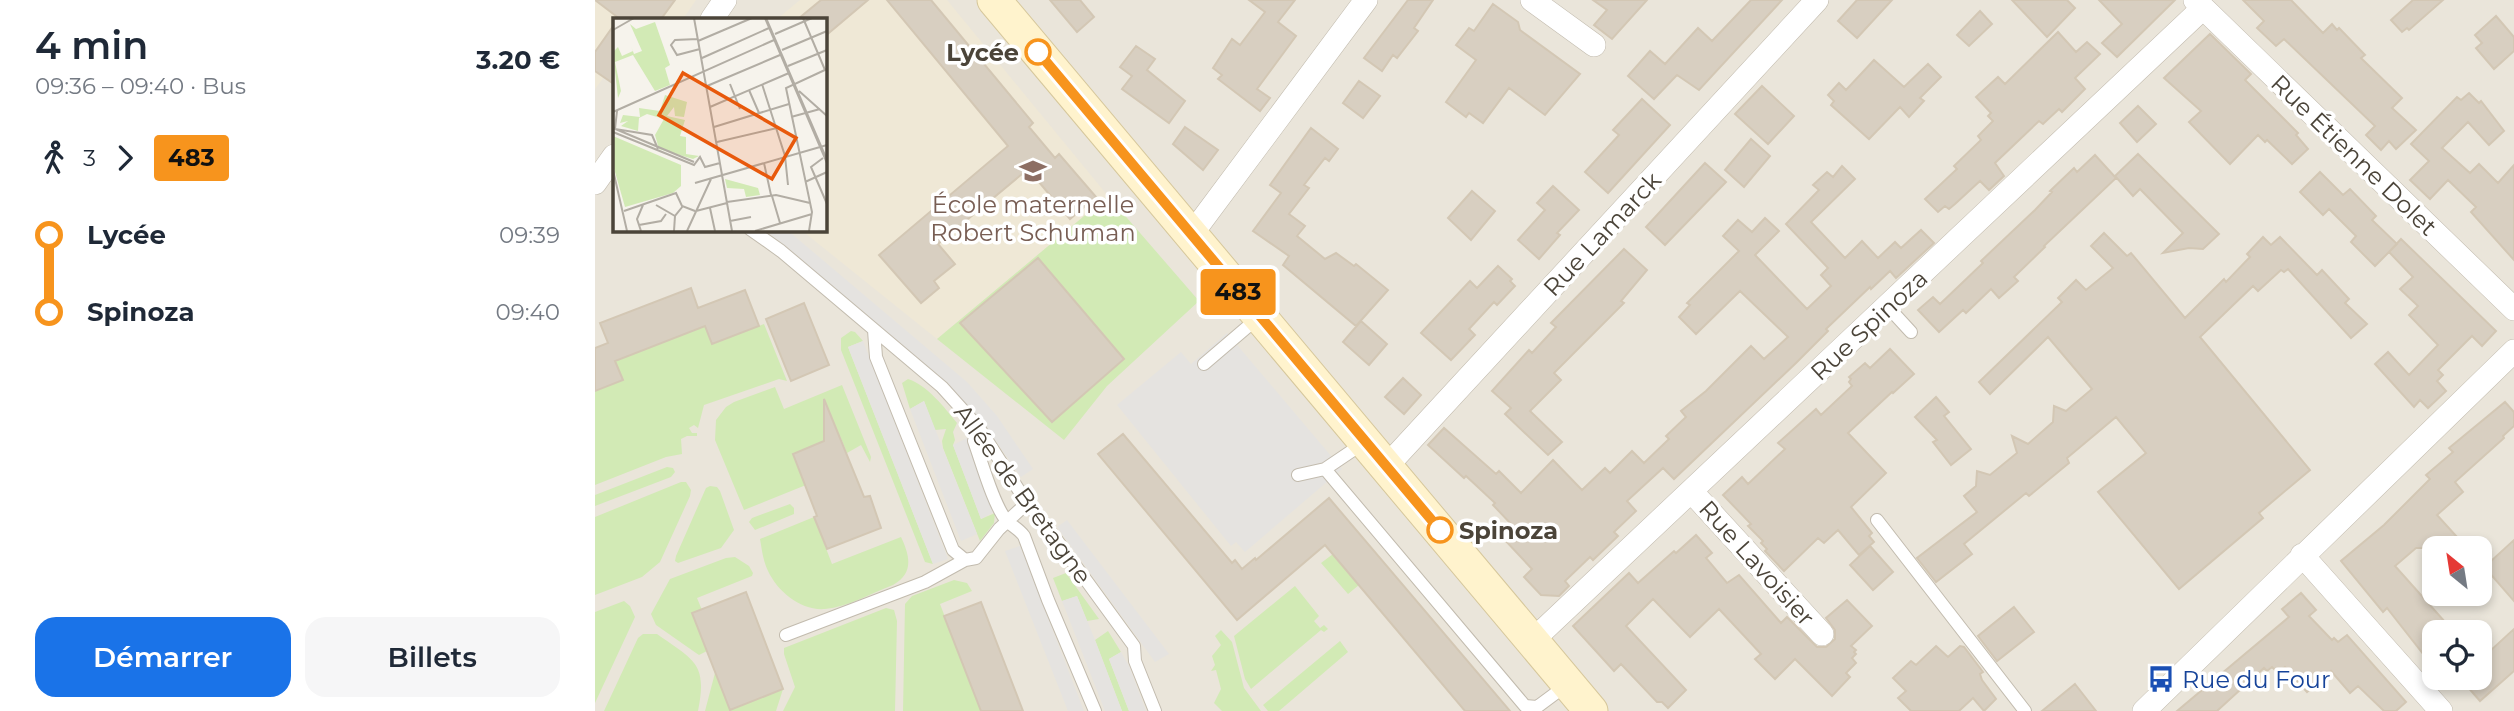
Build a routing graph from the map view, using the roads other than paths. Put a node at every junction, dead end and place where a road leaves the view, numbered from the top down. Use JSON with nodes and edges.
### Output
{"nodes":[{"id":1,"x":725,"y":0,"type":"edge"},
{"id":2,"x":994,"y":0,"type":"edge"},
{"id":3,"x":1366,"y":0,"type":"edge"},
{"id":4,"x":1532,"y":0,"type":"edge"},
{"id":5,"x":1817,"y":0,"type":"edge"},
{"id":6,"x":2199,"y":4,"type":"edge"},
{"id":7,"x":713,"y":18,"type":"edge"},
{"id":8,"x":1594,"y":45,"type":"dead end"},
{"id":9,"x":613,"y":157,"type":"edge"},
{"id":10,"x":595,"y":183,"type":"edge"},
{"id":11,"x":753,"y":231,"type":"edge"},
{"id":12,"x":1191,"y":235,"type":"junction"},
{"id":13,"x":1888,"y":307,"type":"junction"},
{"id":14,"x":2514,"y":309,"type":"edge"},
{"id":15,"x":1259,"y":317,"type":"junction"},
{"id":16,"x":874,"y":330,"type":"junction"},
{"id":17,"x":1911,"y":332,"type":"dead end"},
{"id":18,"x":2514,"y":351,"type":"edge"},
{"id":19,"x":1204,"y":364,"type":"dead end"},
{"id":20,"x":979,"y":428,"type":"junction"},
{"id":21,"x":1365,"y":442,"type":"junction"},
{"id":22,"x":1386,"y":467,"type":"junction"},
{"id":23,"x":1325,"y":469,"type":"junction"},
{"id":24,"x":1298,"y":475,"type":"dead end"},
{"id":25,"x":1692,"y":492,"type":"junction"},
{"id":26,"x":1027,"y":503,"type":"junction"},
{"id":27,"x":1877,"y":520,"type":"dead end"},
{"id":28,"x":1007,"y":521,"type":"junction"},
{"id":29,"x":2302,"y":555,"type":"junction"},
{"id":30,"x":965,"y":560,"type":"junction"},
{"id":31,"x":1822,"y":634,"type":"dead end"},
{"id":32,"x":786,"y":635,"type":"dead end"},
{"id":33,"x":1533,"y":640,"type":"junction"},
{"id":34,"x":1569,"y":684,"type":"junction"},
{"id":35,"x":1095,"y":711,"type":"edge"},
{"id":36,"x":1155,"y":711,"type":"edge"},
{"id":37,"x":1591,"y":711,"type":"edge"},
{"id":38,"x":2025,"y":711,"type":"edge"},
{"id":39,"x":2144,"y":711,"type":"edge"},
{"id":40,"x":2441,"y":711,"type":"edge"}],
"edges":[{"from":1,"to":7,"type":"street"},
{"from":2,"to":12,"type":"street"},
{"from":3,"to":12,"type":"street"},
{"from":4,"to":8,"type":"street"},
{"from":5,"to":22,"type":"street","name":"Rue Lamarck"},
{"from":6,"to":13,"type":"street","name":"Rue Spinoza"},
{"from":6,"to":14,"type":"street","name":"Rue Étienne Dolet"},
{"from":9,"to":10,"type":"street"},
{"from":11,"to":16,"type":"lane","name":"Allée de Bretagne"},
{"from":12,"to":15,"type":"street"},
{"from":13,"to":17,"type":"lane"},
{"from":13,"to":25,"type":"street","name":"Rue Spinoza"},
{"from":15,"to":19,"type":"lane"},
{"from":15,"to":21,"type":"street"},
{"from":16,"to":20,"type":"lane","name":"Allée de Bretagne"},
{"from":16,"to":30,"type":"lane"},
{"from":18,"to":29,"type":"street"},
{"from":20,"to":26,"type":"lane","name":"Allée de Bretagne"},
{"from":20,"to":28,"type":"lane"},
{"from":21,"to":22,"type":"street"},
{"from":21,"to":23,"type":"lane"},
{"from":22,"to":33,"type":"street"},
{"from":23,"to":24,"type":"lane"},
{"from":23,"to":34,"type":"lane"},
{"from":25,"to":31,"type":"street","name":"Rue Lavoisier"},
{"from":25,"to":33,"type":"street","name":"Rue Spinoza"},
{"from":26,"to":28,"type":"lane"},
{"from":26,"to":36,"type":"lane","name":"Allée de Bretagne"},
{"from":27,"to":38,"type":"lane"},
{"from":28,"to":30,"type":"lane"},
{"from":28,"to":35,"type":"lane"},
{"from":29,"to":39,"type":"street"},
{"from":29,"to":40,"type":"street"},
{"from":30,"to":32,"type":"lane"},
{"from":33,"to":34,"type":"street"},
{"from":34,"to":37,"type":"street"}]}
